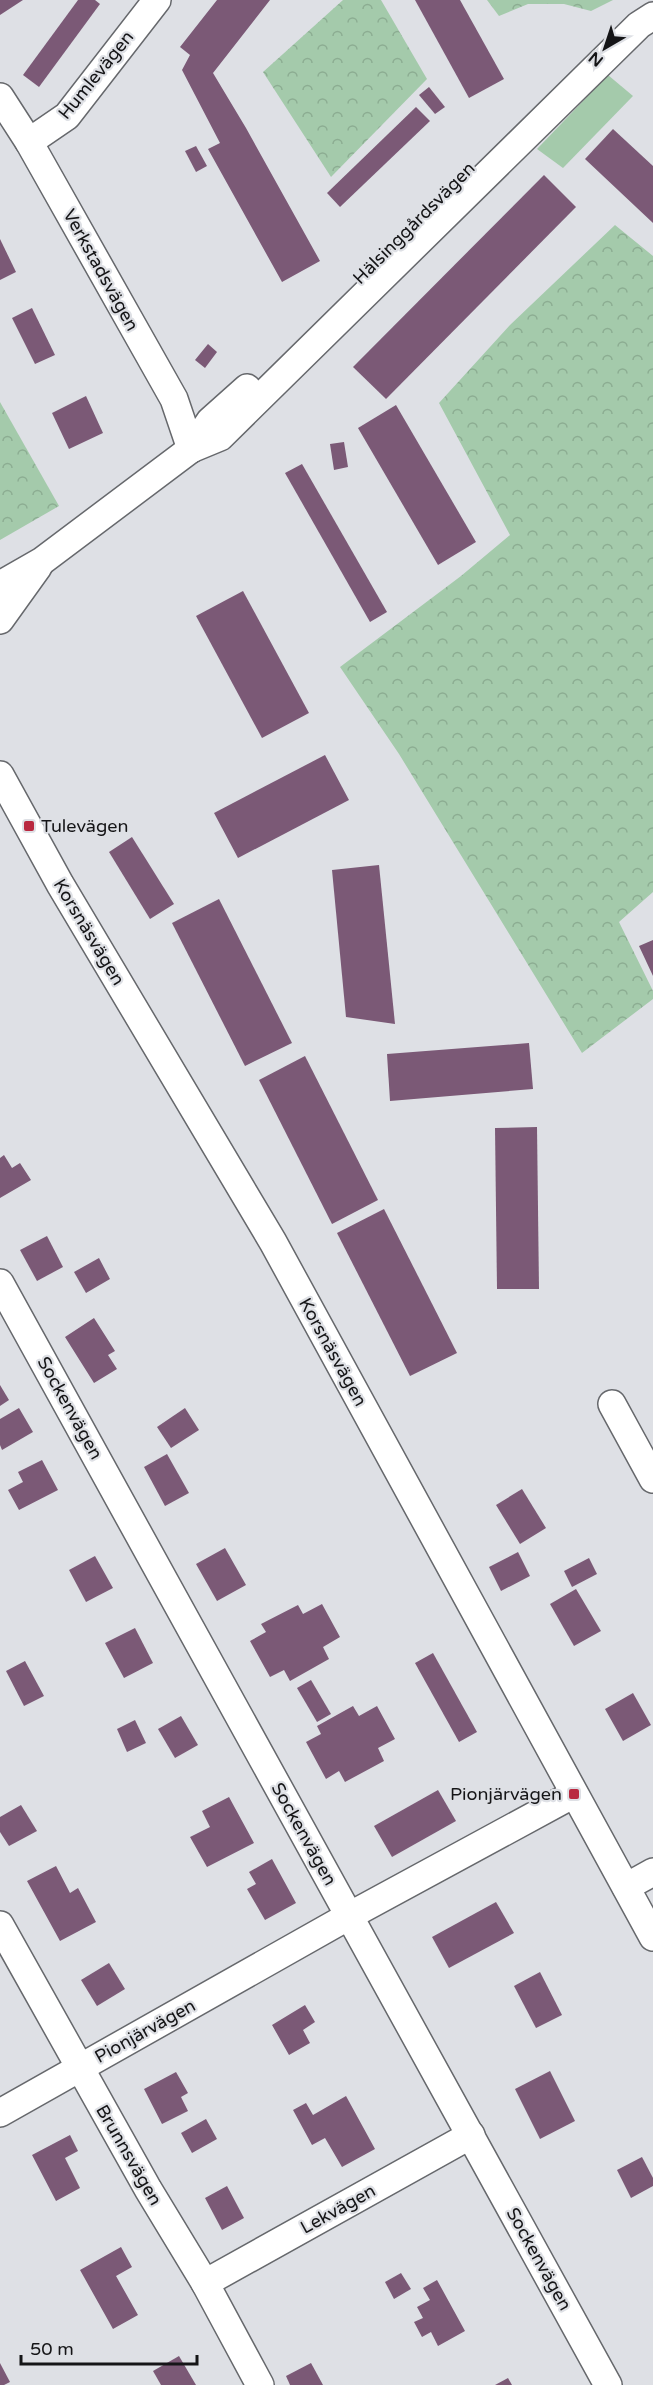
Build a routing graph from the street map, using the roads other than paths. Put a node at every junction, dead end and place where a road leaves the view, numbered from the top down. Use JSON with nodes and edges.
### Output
{"nodes":[{"id":1,"x":157,"y":0,"type":"edge"},
{"id":2,"x":642,"y":0,"type":"edge"},
{"id":3,"x":653,"y":16,"type":"edge"},
{"id":4,"x":0,"y":97,"type":"edge"},
{"id":5,"x":29,"y":142,"type":"junction"},
{"id":6,"x":191,"y":448,"type":"junction"},
{"id":7,"x":42,"y":561,"type":"junction"},
{"id":8,"x":0,"y":585,"type":"edge"},
{"id":9,"x":0,"y":620,"type":"edge"},
{"id":10,"x":0,"y":775,"type":"edge"},
{"id":11,"x":0,"y":1283,"type":"edge"},
{"id":12,"x":9,"y":1321,"type":"edge"},
{"id":13,"x":612,"y":1404,"type":"dead end"},
{"id":14,"x":653,"y":1479,"type":"edge"},
{"id":15,"x":574,"y":1794,"type":"junction"},
{"id":16,"x":653,"y":1872,"type":"edge"},
{"id":17,"x":626,"y":1887,"type":"junction"},
{"id":18,"x":349,"y":1916,"type":"junction"},
{"id":19,"x":0,"y":1924,"type":"edge"},
{"id":20,"x":653,"y":1937,"type":"edge"},
{"id":21,"x":80,"y":2068,"type":"junction"},
{"id":22,"x":0,"y":2113,"type":"edge"},
{"id":23,"x":471,"y":2135,"type":"junction"},
{"id":24,"x":205,"y":2283,"type":"junction"},
{"id":25,"x":260,"y":2385,"type":"edge"},
{"id":26,"x":608,"y":2385,"type":"edge"}],
"edges":[{"from":1,"to":5,"type":"street","name":"Humlevägen"},
{"from":2,"to":6,"type":"street","name":"Hälsinggårdsvägen"},
{"from":3,"to":6,"type":"street","name":"Hälsinggårdsvägen"},
{"from":4,"to":5,"type":"street","name":"Verkstadsvägen"},
{"from":5,"to":6,"type":"street","name":"Verkstadsvägen"},
{"from":6,"to":7,"type":"street","name":"Hälsinggårdsvägen"},
{"from":7,"to":8,"type":"street","name":"Hälsinggårdsvägen"},
{"from":7,"to":9,"type":"street","name":"Hälsinggårdsvägen"},
{"from":10,"to":15,"type":"street","name":"Korsnäsvägen"},
{"from":11,"to":12,"type":"street","name":"Sockenvägen"},
{"from":12,"to":18,"type":"street","name":"Sockenvägen"},
{"from":13,"to":14,"type":"street"},
{"from":15,"to":17,"type":"street","name":"Korsnäsvägen"},
{"from":15,"to":18,"type":"street","name":"Pionjärvägen"},
{"from":16,"to":17,"type":"street"},
{"from":17,"to":20,"type":"street","name":"Korsnäsvägen"},
{"from":18,"to":21,"type":"street","name":"Pionjärvägen"},
{"from":18,"to":23,"type":"street","name":"Sockenvägen"},
{"from":19,"to":21,"type":"street","name":"Brunnsvägen"},
{"from":21,"to":22,"type":"street","name":"Pionjärvägen"},
{"from":21,"to":24,"type":"street","name":"Brunnsvägen"},
{"from":23,"to":24,"type":"street","name":"Lekvägen"},
{"from":23,"to":26,"type":"street","name":"Sockenvägen"},
{"from":24,"to":25,"type":"street","name":"Brunnsvägen"}]}
